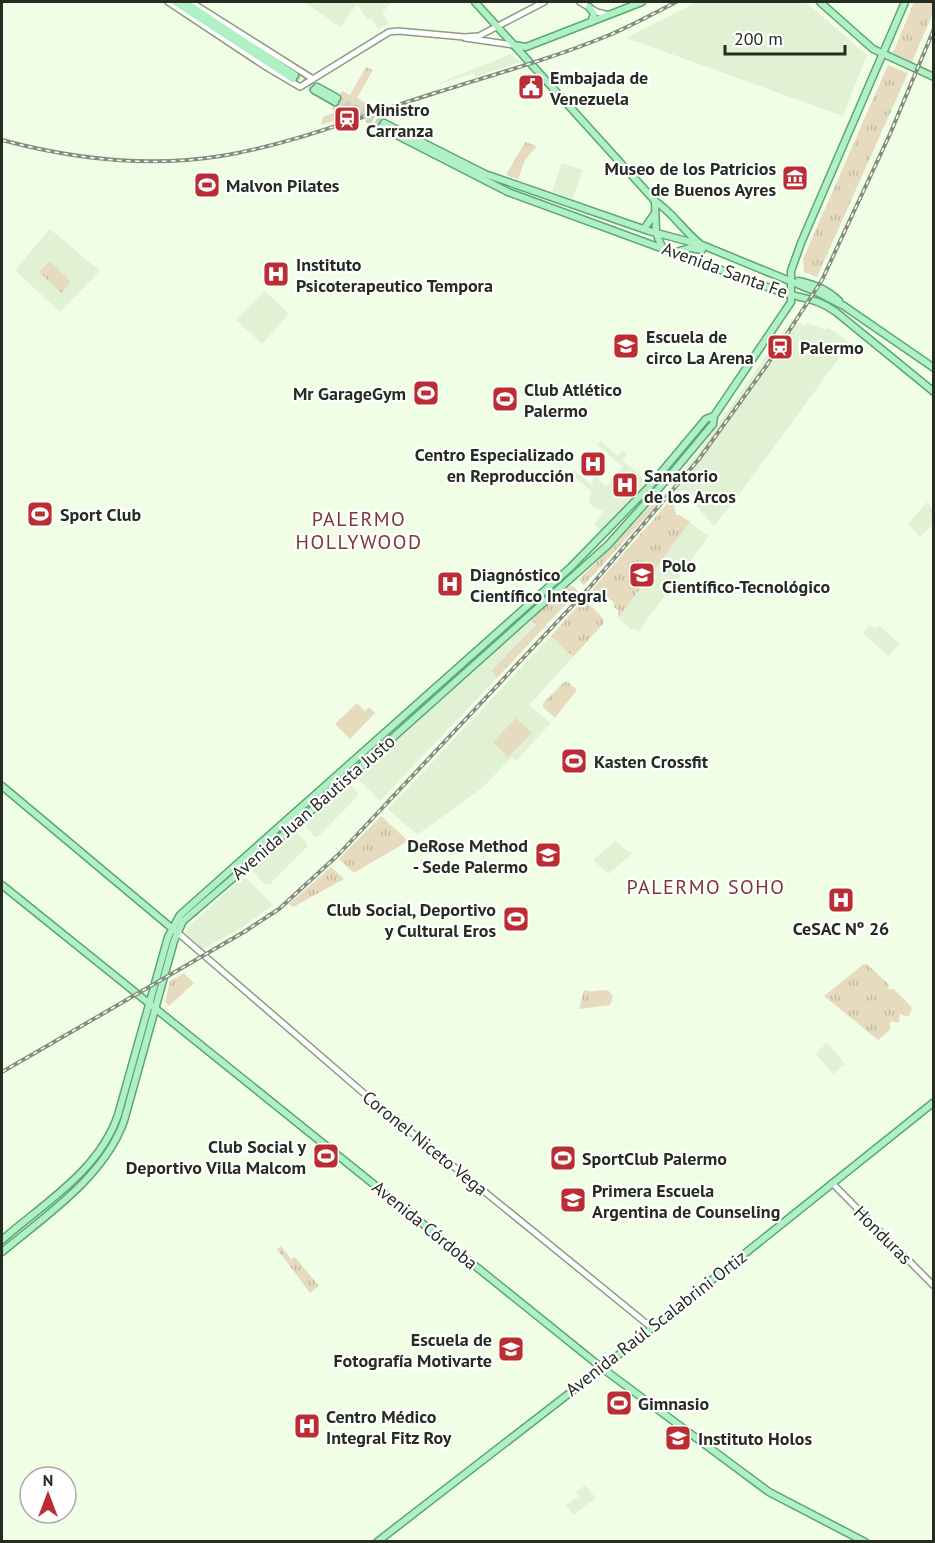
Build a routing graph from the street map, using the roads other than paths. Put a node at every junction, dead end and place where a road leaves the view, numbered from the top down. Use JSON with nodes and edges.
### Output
{"nodes":[{"id":1,"x":168,"y":2,"type":"edge"},
{"id":2,"x":175,"y":2,"type":"edge"},
{"id":3,"x":185,"y":2,"type":"edge"},
{"id":4,"x":191,"y":2,"type":"edge"},
{"id":5,"x":475,"y":2,"type":"edge"},
{"id":6,"x":544,"y":2,"type":"edge"},
{"id":7,"x":580,"y":2,"type":"edge"},
{"id":8,"x":642,"y":2,"type":"edge"},
{"id":9,"x":820,"y":2,"type":"edge"},
{"id":10,"x":905,"y":2,"type":"edge"},
{"id":11,"x":589,"y":7,"type":"junction"},
{"id":12,"x":611,"y":15,"type":"junction"},
{"id":13,"x":591,"y":23,"type":"junction"},
{"id":14,"x":496,"y":27,"type":"junction"},
{"id":15,"x":489,"y":30,"type":"junction"},
{"id":16,"x":464,"y":37,"type":"junction"},
{"id":17,"x":494,"y":43,"type":"junction"},
{"id":18,"x":513,"y":45,"type":"junction"},
{"id":19,"x":882,"y":55,"type":"junction"},
{"id":20,"x":933,"y":77,"type":"edge"},
{"id":21,"x":313,"y":79,"type":"junction"},
{"id":22,"x":316,"y":88,"type":"tunnel mouth"},
{"id":23,"x":336,"y":100,"type":"tunnel mouth"},
{"id":24,"x":517,"y":195,"type":"junction"},
{"id":25,"x":564,"y":201,"type":"junction"},
{"id":26,"x":655,"y":201,"type":"junction"},
{"id":27,"x":655,"y":213,"type":"junction"},
{"id":28,"x":644,"y":229,"type":"junction"},
{"id":29,"x":656,"y":233,"type":"junction"},
{"id":30,"x":702,"y":245,"type":"junction"},
{"id":31,"x":662,"y":247,"type":"junction"},
{"id":32,"x":676,"y":252,"type":"junction"},
{"id":33,"x":723,"y":255,"type":"junction"},
{"id":34,"x":791,"y":280,"type":"junction"},
{"id":35,"x":791,"y":295,"type":"junction"},
{"id":36,"x":933,"y":368,"type":"edge"},
{"id":37,"x":933,"y":392,"type":"edge"},
{"id":38,"x":2,"y":786,"type":"edge"},
{"id":39,"x":2,"y":885,"type":"edge"},
{"id":40,"x":174,"y":930,"type":"junction"},
{"id":41,"x":148,"y":1003,"type":"junction"},
{"id":42,"x":155,"y":1008,"type":"junction"},
{"id":43,"x":933,"y":1102,"type":"edge"},
{"id":44,"x":832,"y":1183,"type":"junction"},
{"id":45,"x":2,"y":1240,"type":"edge"},
{"id":46,"x":2,"y":1252,"type":"edge"},
{"id":47,"x":933,"y":1286,"type":"edge"},
{"id":48,"x":652,"y":1328,"type":"junction"},
{"id":49,"x":602,"y":1368,"type":"junction"},
{"id":50,"x":377,"y":1542,"type":"edge"},
{"id":51,"x":865,"y":1542,"type":"edge"}],
"edges":[{"from":1,"to":21,"type":"street"},
{"from":2,"to":3,"type":"main road"},
{"from":4,"to":21,"type":"street"},
{"from":5,"to":14,"type":"main road"},
{"from":6,"to":14,"type":"street"},
{"from":7,"to":11,"type":"street"},
{"from":8,"to":12,"type":"main road"},
{"from":9,"to":19,"type":"main road"},
{"from":10,"to":19,"type":"main road","name":"Avenida Juan Bautista Justo"},
{"from":11,"to":12,"type":"street"},
{"from":11,"to":13,"type":"main road"},
{"from":12,"to":13,"type":"main road"},
{"from":13,"to":18,"type":"main road"},
{"from":14,"to":15,"type":"street"},
{"from":14,"to":18,"type":"main road"},
{"from":15,"to":16,"type":"street"},
{"from":15,"to":17,"type":"street"},
{"from":16,"to":17,"type":"street"},
{"from":16,"to":21,"type":"street"},
{"from":17,"to":18,"type":"street"},
{"from":18,"to":26,"type":"main road"},
{"from":19,"to":20,"type":"main road"},
{"from":19,"to":34,"type":"main road","name":"Avenida Juan Bautista Justo"},
{"from":22,"to":23,"type":"main road"},
{"from":24,"to":25,"type":"main road"},
{"from":24,"to":25,"type":"main road","name":"Avenida Santa Fe"},
{"from":24,"to":31,"type":"main road","name":"Avenida Santa Fe"},
{"from":25,"to":28,"type":"main road","name":"Avenida Santa Fe"},
{"from":26,"to":27,"type":"main road"},
{"from":26,"to":30,"type":"main road"},
{"from":27,"to":28,"type":"main road"},
{"from":27,"to":29,"type":"main road"},
{"from":28,"to":29,"type":"main road","name":"Avenida Santa Fe"},
{"from":29,"to":30,"type":"main road","name":"Avenida Santa Fe"},
{"from":29,"to":31,"type":"main road"},
{"from":30,"to":33,"type":"main road","name":"Avenida Santa Fe"},
{"from":31,"to":32,"type":"main road","name":"Avenida Santa Fe"},
{"from":32,"to":33,"type":"main road"},
{"from":32,"to":35,"type":"main road","name":"Avenida Santa Fe"},
{"from":33,"to":34,"type":"main road","name":"Avenida Santa Fe"},
{"from":34,"to":35,"type":"main road","name":"Avenida Juan Bautista Justo"},
{"from":34,"to":36,"type":"main road","name":"Avenida Santa Fe"},
{"from":35,"to":37,"type":"main road","name":"Avenida Santa Fe"},
{"from":35,"to":40,"type":"main road","name":"Avenida Juan Bautista Justo"},
{"from":38,"to":40,"type":"main road"},
{"from":39,"to":41,"type":"main road","name":"Avenida Córdoba"},
{"from":40,"to":41,"type":"main road","name":"Avenida Juan Bautista Justo"},
{"from":40,"to":42,"type":"main road","name":"Avenida Juan Bautista Justo"},
{"from":40,"to":48,"type":"street","name":"Coronel Niceto Vega"},
{"from":41,"to":42,"type":"main road","name":"Avenida Córdoba"},
{"from":41,"to":45,"type":"main road","name":"Avenida Juan Bautista Justo"},
{"from":42,"to":46,"type":"main road","name":"Avenida Juan Bautista Justo"},
{"from":42,"to":49,"type":"main road","name":"Avenida Córdoba"},
{"from":43,"to":44,"type":"main road","name":"Avenida Raúl Scalabrini Ortiz"},
{"from":44,"to":47,"type":"street","name":"Honduras"},
{"from":44,"to":48,"type":"main road","name":"Avenida Raúl Scalabrini Ortiz"},
{"from":48,"to":49,"type":"main road","name":"Avenida Raúl Scalabrini Ortiz"},
{"from":49,"to":50,"type":"main road","name":"Avenida Raúl Scalabrini Ortiz"},
{"from":49,"to":51,"type":"main road","name":"Avenida Córdoba"}]}
